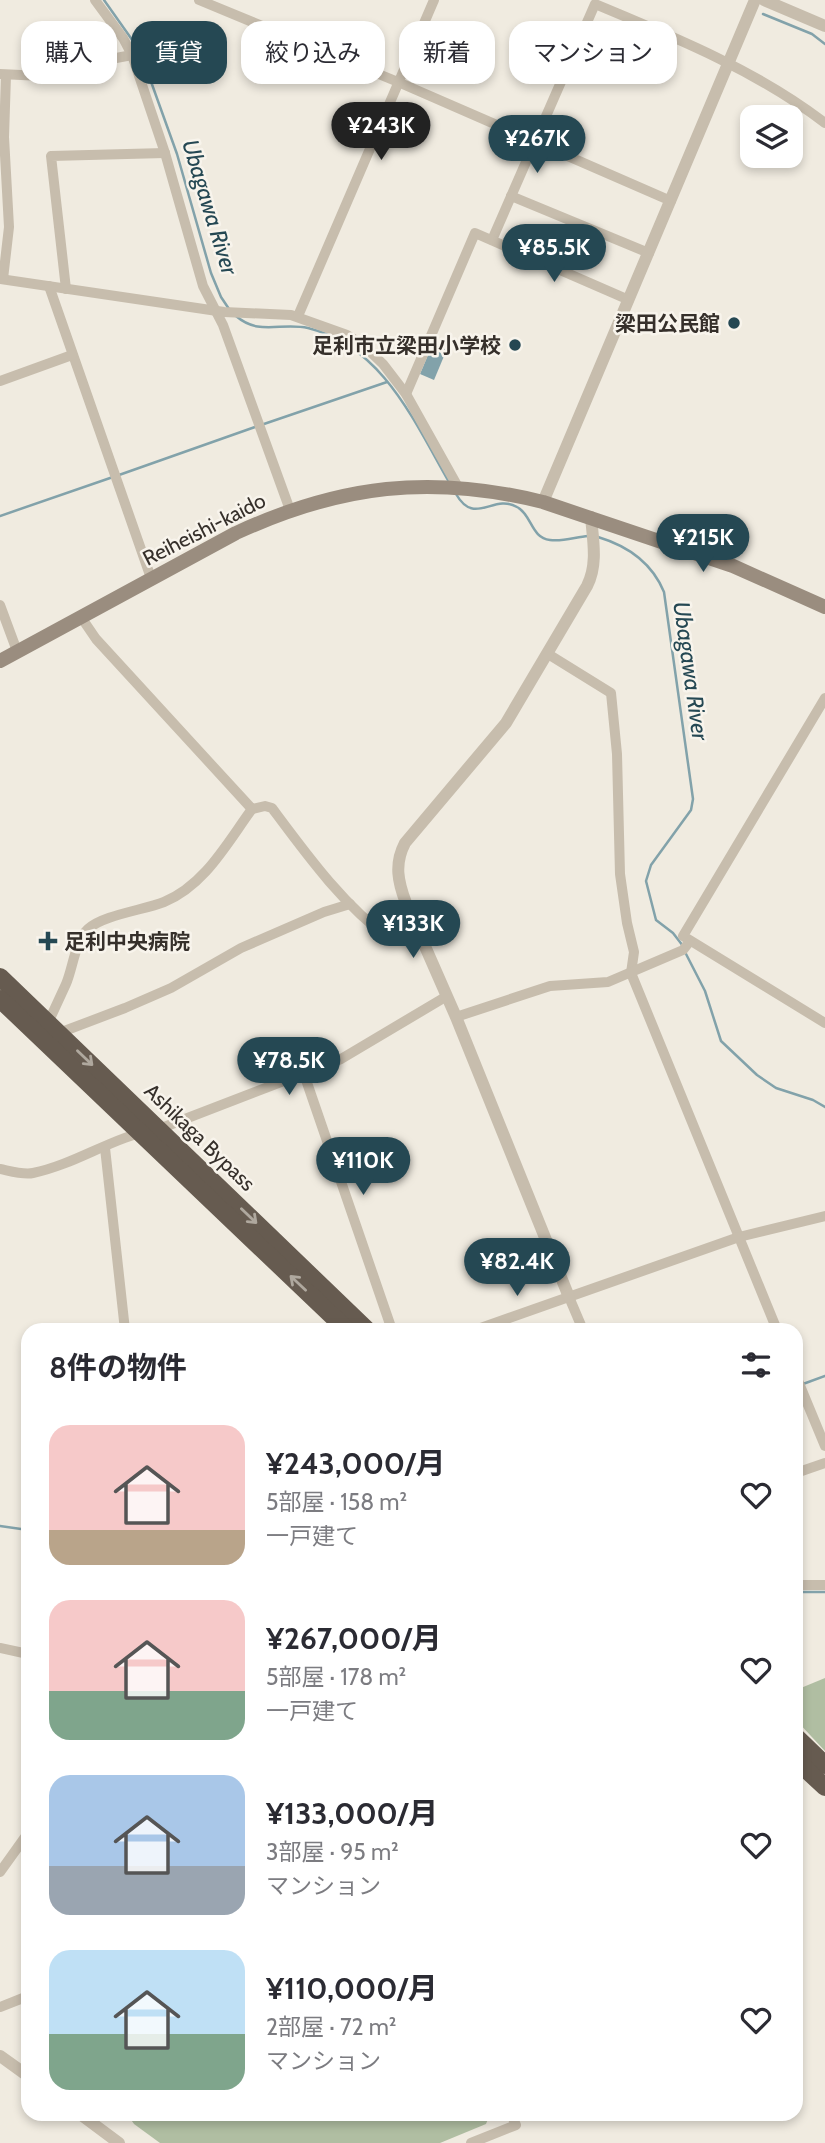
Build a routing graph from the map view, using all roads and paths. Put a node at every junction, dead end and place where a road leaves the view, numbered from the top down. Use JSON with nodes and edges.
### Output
{"nodes":[{"id":1,"x":96,"y":0,"type":"edge"},
{"id":2,"x":199,"y":0,"type":"edge"},
{"id":3,"x":434,"y":0,"type":"edge"},
{"id":4,"x":755,"y":0,"type":"edge"},
{"id":5,"x":764,"y":0,"type":"edge"},
{"id":6,"x":825,"y":26,"type":"edge"},
{"id":7,"x":131,"y":53,"type":"edge"},
{"id":8,"x":131,"y":55,"type":"edge"},
{"id":9,"x":728,"y":64,"type":"junction"},
{"id":10,"x":3,"y":74,"type":"edge"},
{"id":11,"x":398,"y":82,"type":"junction"},
{"id":12,"x":142,"y":84,"type":"edge"},
{"id":13,"x":825,"y":123,"type":"edge"},
{"id":14,"x":534,"y":142,"type":"junction"},
{"id":15,"x":166,"y":153,"type":"junction"},
{"id":16,"x":511,"y":196,"type":"junction"},
{"id":17,"x":671,"y":201,"type":"junction"},
{"id":18,"x":492,"y":240,"type":"junction"},
{"id":19,"x":649,"y":253,"type":"junction"},
{"id":20,"x":1,"y":279,"type":"edge"},
{"id":21,"x":49,"y":286,"type":"junction"},
{"id":22,"x":66,"y":289,"type":"junction"},
{"id":23,"x":629,"y":300,"type":"junction"},
{"id":24,"x":220,"y":312,"type":"junction"},
{"id":25,"x":298,"y":316,"type":"junction"},
{"id":26,"x":72,"y":355,"type":"junction"},
{"id":27,"x":0,"y":380,"type":"edge"},
{"id":28,"x":406,"y":394,"type":"junction"},
{"id":29,"x":452,"y":487,"type":"junction"},
{"id":30,"x":543,"y":502,"type":"junction"},
{"id":31,"x":290,"y":510,"type":"junction"},
{"id":32,"x":592,"y":522,"type":"junction"},
{"id":33,"x":152,"y":578,"type":"junction"},
{"id":34,"x":0,"y":605,"type":"edge"},
{"id":35,"x":825,"y":607,"type":"edge"},
{"id":36,"x":81,"y":617,"type":"junction"},
{"id":37,"x":17,"y":652,"type":"junction"},
{"id":38,"x":548,"y":654,"type":"junction"},
{"id":39,"x":0,"y":660,"type":"edge"},
{"id":40,"x":825,"y":698,"type":"edge"},
{"id":41,"x":252,"y":809,"type":"junction"},
{"id":42,"x":350,"y":904,"type":"junction"},
{"id":43,"x":418,"y":928,"type":"junction"},
{"id":44,"x":690,"y":941,"type":"junction"},
{"id":45,"x":631,"y":973,"type":"junction"},
{"id":46,"x":0,"y":977,"type":"edge"},
{"id":47,"x":447,"y":996,"type":"junction"},
{"id":48,"x":0,"y":999,"type":"edge"},
{"id":49,"x":456,"y":1017,"type":"junction"},
{"id":50,"x":825,"y":1023,"type":"edge"},
{"id":51,"x":53,"y":1028,"type":"junction"},
{"id":52,"x":304,"y":1074,"type":"junction"},
{"id":53,"x":159,"y":1129,"type":"junction"},
{"id":54,"x":139,"y":1132,"type":"junction"},
{"id":55,"x":105,"y":1148,"type":"junction"},
{"id":56,"x":0,"y":1169,"type":"edge"},
{"id":57,"x":825,"y":1216,"type":"edge"},
{"id":58,"x":739,"y":1237,"type":"junction"},
{"id":59,"x":569,"y":1297,"type":"junction"},
{"id":60,"x":124,"y":1323,"type":"edge"},
{"id":61,"x":340,"y":1323,"type":"edge"},
{"id":62,"x":360,"y":1323,"type":"edge"},
{"id":63,"x":389,"y":1323,"type":"edge"},
{"id":64,"x":495,"y":1323,"type":"edge"},
{"id":65,"x":580,"y":1323,"type":"edge"},
{"id":66,"x":774,"y":1323,"type":"edge"},
{"id":67,"x":803,"y":1393,"type":"edge"},
{"id":68,"x":825,"y":1446,"type":"edge"},
{"id":69,"x":825,"y":1464,"type":"edge"},
{"id":70,"x":803,"y":1471,"type":"edge"},
{"id":71,"x":803,"y":1585,"type":"edge"},
{"id":72,"x":825,"y":1585,"type":"edge"},
{"id":73,"x":0,"y":1648,"type":"edge"},
{"id":74,"x":21,"y":1652,"type":"edge"},
{"id":75,"x":803,"y":1744,"type":"edge"},
{"id":76,"x":825,"y":1765,"type":"edge"},
{"id":77,"x":803,"y":1767,"type":"edge"},
{"id":78,"x":825,"y":1787,"type":"edge"},
{"id":79,"x":21,"y":1843,"type":"edge"},
{"id":80,"x":0,"y":1872,"type":"edge"},
{"id":81,"x":21,"y":1999,"type":"edge"},
{"id":82,"x":0,"y":2007,"type":"edge"},
{"id":83,"x":0,"y":2056,"type":"edge"},
{"id":84,"x":21,"y":2071,"type":"edge"},
{"id":85,"x":89,"y":2121,"type":"edge"},
{"id":86,"x":514,"y":2121,"type":"edge"},
{"id":87,"x":119,"y":2143,"type":"edge"},
{"id":88,"x":471,"y":2143,"type":"edge"}],
"edges":[{"from":1,"to":7,"type":"street"},
{"from":2,"to":11,"type":"street"},
{"from":3,"to":11,"type":"street"},
{"from":4,"to":9,"type":"street"},
{"from":5,"to":6,"type":"street"},
{"from":8,"to":10,"type":"street"},
{"from":9,"to":13,"type":"street"},
{"from":9,"to":14,"type":"street"},
{"from":9,"to":17,"type":"street"},
{"from":10,"to":20,"type":"street"},
{"from":11,"to":14,"type":"street"},
{"from":11,"to":25,"type":"street"},
{"from":12,"to":15,"type":"street"},
{"from":14,"to":16,"type":"street"},
{"from":14,"to":17,"type":"street"},
{"from":15,"to":22,"type":"street"},
{"from":15,"to":24,"type":"street"},
{"from":16,"to":18,"type":"street"},
{"from":16,"to":19,"type":"street"},
{"from":17,"to":19,"type":"street"},
{"from":18,"to":23,"type":"street"},
{"from":18,"to":28,"type":"street"},
{"from":19,"to":23,"type":"street"},
{"from":20,"to":21,"type":"street"},
{"from":21,"to":22,"type":"street"},
{"from":21,"to":26,"type":"street"},
{"from":22,"to":24,"type":"street"},
{"from":23,"to":30,"type":"street"},
{"from":24,"to":25,"type":"street"},
{"from":24,"to":31,"type":"street"},
{"from":25,"to":28,"type":"street"},
{"from":26,"to":27,"type":"street"},
{"from":26,"to":33,"type":"street"},
{"from":28,"to":29,"type":"street"},
{"from":29,"to":30,"type":"main road","name":"Reiheishi-kaido"},
{"from":29,"to":31,"type":"main road","name":"Reiheishi-kaido"},
{"from":30,"to":32,"type":"main road","name":"Reiheishi-kaido"},
{"from":31,"to":33,"type":"main road","name":"Reiheishi-kaido"},
{"from":32,"to":35,"type":"main road","name":"Reiheishi-kaido"},
{"from":32,"to":38,"type":"street"},
{"from":33,"to":36,"type":"main road","name":"Reiheishi-kaido"},
{"from":34,"to":37,"type":"street"},
{"from":36,"to":37,"type":"main road","name":"Reiheishi-kaido"},
{"from":36,"to":41,"type":"street"},
{"from":37,"to":39,"type":"main road","name":"Reiheishi-kaido"},
{"from":38,"to":43,"type":"street"},
{"from":38,"to":45,"type":"street"},
{"from":40,"to":44,"type":"street"},
{"from":41,"to":42,"type":"street"},
{"from":41,"to":51,"type":"street"},
{"from":42,"to":43,"type":"street"},
{"from":42,"to":51,"type":"street"},
{"from":43,"to":47,"type":"street"},
{"from":44,"to":45,"type":"street"},
{"from":44,"to":50,"type":"street"},
{"from":45,"to":49,"type":"street"},
{"from":45,"to":58,"type":"street"},
{"from":46,"to":51,"type":"highway","name":"Ashikaga Bypass"},
{"from":47,"to":49,"type":"street"},
{"from":47,"to":52,"type":"street"},
{"from":48,"to":54,"type":"highway","name":"Ashikaga Bypass"},
{"from":49,"to":59,"type":"street"},
{"from":51,"to":53,"type":"highway","name":"Ashikaga Bypass","one_way":true},
{"from":52,"to":53,"type":"street"},
{"from":52,"to":63,"type":"street"},
{"from":53,"to":54,"type":"street"},
{"from":53,"to":62,"type":"highway","name":"Ashikaga Bypass","one_way":true},
{"from":54,"to":55,"type":"street"},
{"from":61,"to":54,"type":"highway","name":"Ashikaga Bypass","one_way":true},
{"from":55,"to":56,"type":"street"},
{"from":55,"to":60,"type":"street"},
{"from":57,"to":58,"type":"street"},
{"from":58,"to":59,"type":"street"},
{"from":58,"to":66,"type":"street"},
{"from":59,"to":64,"type":"street"},
{"from":59,"to":65,"type":"street"},
{"from":67,"to":68,"type":"street"},
{"from":69,"to":70,"type":"street"},
{"from":71,"to":72,"type":"street"},
{"from":73,"to":74,"type":"street"},
{"from":75,"to":76,"type":"highway"},
{"from":77,"to":78,"type":"highway"},
{"from":79,"to":80,"type":"street"},
{"from":81,"to":82,"type":"street"},
{"from":83,"to":84,"type":"street"},
{"from":85,"to":87,"type":"street"},
{"from":86,"to":88,"type":"street"}]}
